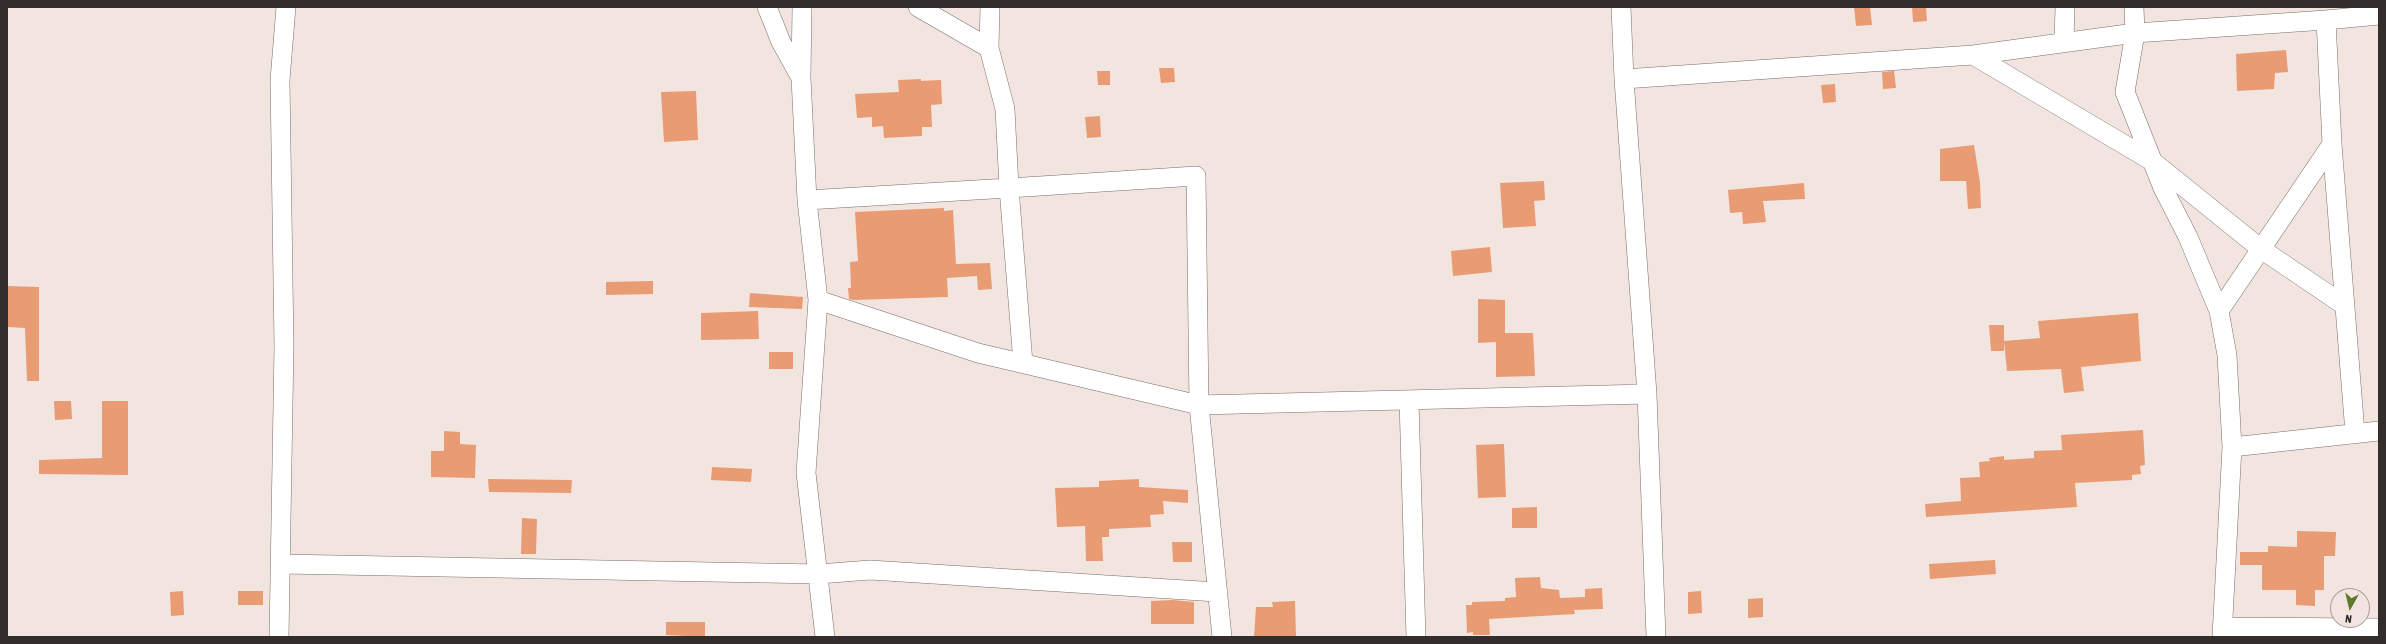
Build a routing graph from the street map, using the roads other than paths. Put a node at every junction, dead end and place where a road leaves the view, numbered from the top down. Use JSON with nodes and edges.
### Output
{"nodes":[{"id":1,"x":286,"y":7,"type":"edge"},
{"id":2,"x":767,"y":7,"type":"edge"},
{"id":3,"x":802,"y":7,"type":"edge"},
{"id":4,"x":918,"y":7,"type":"edge"},
{"id":5,"x":990,"y":7,"type":"edge"},
{"id":6,"x":1621,"y":7,"type":"edge"},
{"id":7,"x":2065,"y":7,"type":"edge"},
{"id":8,"x":2134,"y":7,"type":"edge"},
{"id":9,"x":2376,"y":12,"type":"edge"},
{"id":10,"x":2326,"y":20,"type":"junction"},
{"id":11,"x":2135,"y":32,"type":"junction"},
{"id":12,"x":2064,"y":42,"type":"junction"},
{"id":13,"x":989,"y":48,"type":"junction"},
{"id":14,"x":1974,"y":55,"type":"junction"},
{"id":15,"x":801,"y":78,"type":"junction"},
{"id":16,"x":1624,"y":79,"type":"junction"},
{"id":17,"x":2332,"y":144,"type":"junction"},
{"id":18,"x":2152,"y":161,"type":"junction"},
{"id":19,"x":1009,"y":188,"type":"junction"},
{"id":20,"x":807,"y":200,"type":"junction"},
{"id":21,"x":2261,"y":249,"type":"junction"},
{"id":22,"x":818,"y":300,"type":"junction"},
{"id":23,"x":2344,"y":305,"type":"junction"},
{"id":24,"x":2220,"y":311,"type":"junction"},
{"id":25,"x":1023,"y":363,"type":"junction"},
{"id":26,"x":1647,"y":394,"type":"junction"},
{"id":27,"x":1409,"y":401,"type":"junction"},
{"id":28,"x":1199,"y":405,"type":"junction"},
{"id":29,"x":2379,"y":431,"type":"edge"},
{"id":30,"x":2355,"y":433,"type":"junction"},
{"id":31,"x":2232,"y":447,"type":"junction"},
{"id":32,"x":282,"y":564,"type":"junction"},
{"id":33,"x":818,"y":574,"type":"junction"},
{"id":34,"x":1217,"y":592,"type":"junction"},
{"id":35,"x":2379,"y":628,"type":"edge"},
{"id":36,"x":2222,"y":632,"type":"edge"},
{"id":37,"x":280,"y":637,"type":"edge"},
{"id":38,"x":826,"y":637,"type":"edge"},
{"id":39,"x":1222,"y":637,"type":"edge"},
{"id":40,"x":1416,"y":637,"type":"edge"},
{"id":41,"x":1656,"y":637,"type":"edge"}],
"edges":[{"from":1,"to":32,"type":"street"},
{"from":2,"to":15,"type":"street"},
{"from":3,"to":15,"type":"street"},
{"from":4,"to":13,"type":"street"},
{"from":5,"to":13,"type":"street"},
{"from":6,"to":16,"type":"street"},
{"from":7,"to":12,"type":"street"},
{"from":8,"to":11,"type":"street"},
{"from":9,"to":10,"type":"street"},
{"from":10,"to":11,"type":"street"},
{"from":10,"to":17,"type":"street"},
{"from":11,"to":12,"type":"street"},
{"from":11,"to":18,"type":"street"},
{"from":12,"to":14,"type":"street"},
{"from":13,"to":19,"type":"street"},
{"from":14,"to":16,"type":"street"},
{"from":14,"to":18,"type":"street"},
{"from":15,"to":20,"type":"street"},
{"from":16,"to":26,"type":"street"},
{"from":17,"to":21,"type":"street"},
{"from":17,"to":23,"type":"street"},
{"from":18,"to":21,"type":"street"},
{"from":18,"to":24,"type":"street"},
{"from":19,"to":20,"type":"street"},
{"from":19,"to":25,"type":"street"},
{"from":19,"to":28,"type":"street"},
{"from":20,"to":22,"type":"street"},
{"from":21,"to":23,"type":"street"},
{"from":21,"to":24,"type":"street"},
{"from":22,"to":25,"type":"street"},
{"from":22,"to":33,"type":"street"},
{"from":23,"to":30,"type":"street"},
{"from":24,"to":31,"type":"street"},
{"from":25,"to":28,"type":"street"},
{"from":26,"to":27,"type":"street"},
{"from":26,"to":41,"type":"street"},
{"from":27,"to":28,"type":"street"},
{"from":27,"to":40,"type":"street"},
{"from":28,"to":34,"type":"street"},
{"from":29,"to":30,"type":"street"},
{"from":30,"to":31,"type":"street"},
{"from":31,"to":36,"type":"street"},
{"from":32,"to":33,"type":"street"},
{"from":32,"to":37,"type":"street"},
{"from":33,"to":34,"type":"street"},
{"from":33,"to":38,"type":"street"},
{"from":34,"to":39,"type":"street"},
{"from":35,"to":36,"type":"street"}]}
